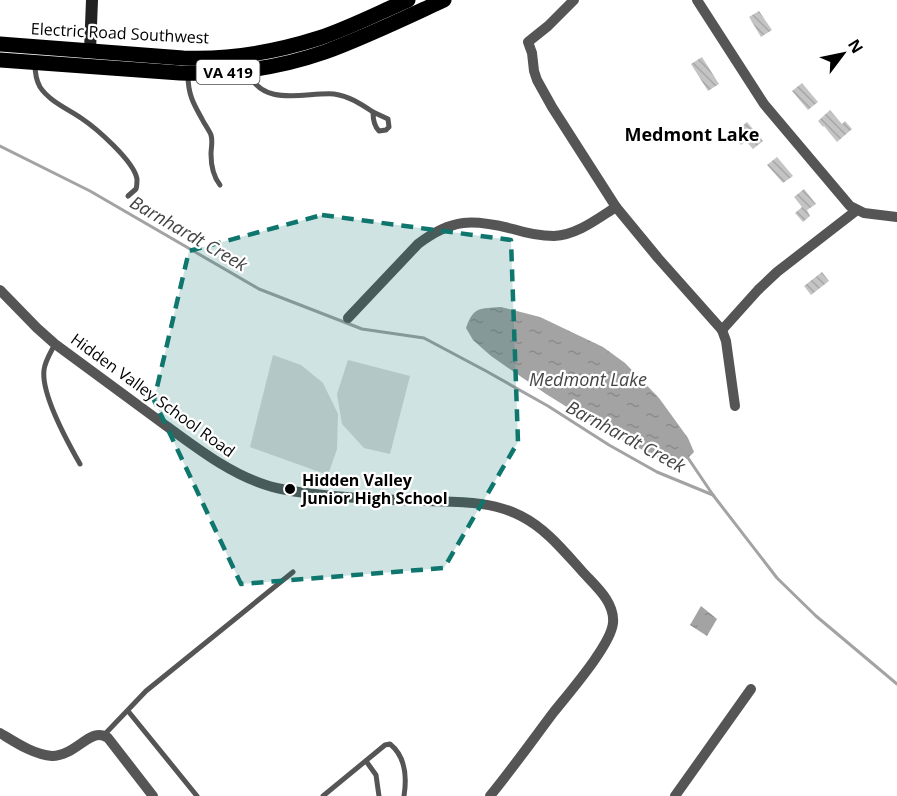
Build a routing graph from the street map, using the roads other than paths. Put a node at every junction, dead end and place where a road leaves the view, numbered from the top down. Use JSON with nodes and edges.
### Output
{"nodes":[{"id":1,"x":92,"y":0,"type":"edge"},
{"id":2,"x":408,"y":0,"type":"edge"},
{"id":3,"x":444,"y":0,"type":"edge"},
{"id":4,"x":574,"y":0,"type":"edge"},
{"id":5,"x":697,"y":0,"type":"edge"},
{"id":6,"x":0,"y":44,"type":"edge"},
{"id":7,"x":90,"y":51,"type":"junction"},
{"id":8,"x":0,"y":60,"type":"edge"},
{"id":9,"x":35,"y":63,"type":"junction"},
{"id":10,"x":247,"y":70,"type":"junction"},
{"id":11,"x":189,"y":73,"type":"junction"},
{"id":12,"x":373,"y":112,"type":"dead end"},
{"id":13,"x":220,"y":185,"type":"dead end"},
{"id":14,"x":128,"y":196,"type":"dead end"},
{"id":15,"x":616,"y":207,"type":"junction"},
{"id":16,"x":856,"y":210,"type":"junction"},
{"id":17,"x":897,"y":217,"type":"edge"},
{"id":18,"x":0,"y":290,"type":"edge"},
{"id":19,"x":348,"y":318,"type":"dead end"},
{"id":20,"x":722,"y":330,"type":"junction"},
{"id":21,"x":56,"y":344,"type":"junction"},
{"id":22,"x":735,"y":406,"type":"dead end"},
{"id":23,"x":80,"y":464,"type":"dead end"},
{"id":24,"x":293,"y":572,"type":"dead end"},
{"id":25,"x":752,"y":689,"type":"dead end"},
{"id":26,"x":128,"y":711,"type":"junction"},
{"id":27,"x":0,"y":733,"type":"edge"},
{"id":28,"x":104,"y":735,"type":"junction"},
{"id":29,"x":366,"y":761,"type":"junction"},
{"id":30,"x":153,"y":796,"type":"edge"},
{"id":31,"x":198,"y":796,"type":"edge"},
{"id":32,"x":323,"y":796,"type":"edge"},
{"id":33,"x":379,"y":796,"type":"edge"},
{"id":34,"x":404,"y":796,"type":"edge"},
{"id":35,"x":490,"y":796,"type":"edge"},
{"id":36,"x":675,"y":796,"type":"edge"}],
"edges":[{"from":1,"to":7,"type":"street"},
{"from":2,"to":7,"type":"main road","name":"Electric Road Southwest","number":"VA 419"},
{"from":3,"to":10,"type":"main road","name":"Electric Road Southwest","number":"VA 419"},
{"from":4,"to":15,"type":"street"},
{"from":5,"to":16,"type":"street"},
{"from":6,"to":7,"type":"main road","name":"Electric Road Southwest","number":"VA 419"},
{"from":8,"to":9,"type":"main road","name":"Electric Road Southwest","number":"VA 419"},
{"from":9,"to":11,"type":"main road","name":"Electric Road Southwest","number":"VA 419"},
{"from":9,"to":14,"type":"lane"},
{"from":10,"to":11,"type":"main road","name":"Electric Road Southwest","number":"VA 419"},
{"from":10,"to":12,"type":"lane"},
{"from":11,"to":13,"type":"lane"},
{"from":15,"to":19,"type":"street"},
{"from":15,"to":20,"type":"street"},
{"from":16,"to":17,"type":"street"},
{"from":16,"to":20,"type":"street"},
{"from":18,"to":21,"type":"street","name":"Hidden Valley School Road"},
{"from":20,"to":22,"type":"street"},
{"from":21,"to":23,"type":"lane"},
{"from":21,"to":35,"type":"street","name":"Hidden Valley School Road"},
{"from":24,"to":26,"type":"lane"},
{"from":25,"to":36,"type":"street"},
{"from":26,"to":28,"type":"lane"},
{"from":26,"to":31,"type":"lane"},
{"from":27,"to":28,"type":"street"},
{"from":28,"to":30,"type":"street"},
{"from":29,"to":32,"type":"lane"},
{"from":29,"to":33,"type":"lane"},
{"from":29,"to":34,"type":"lane"}]}
